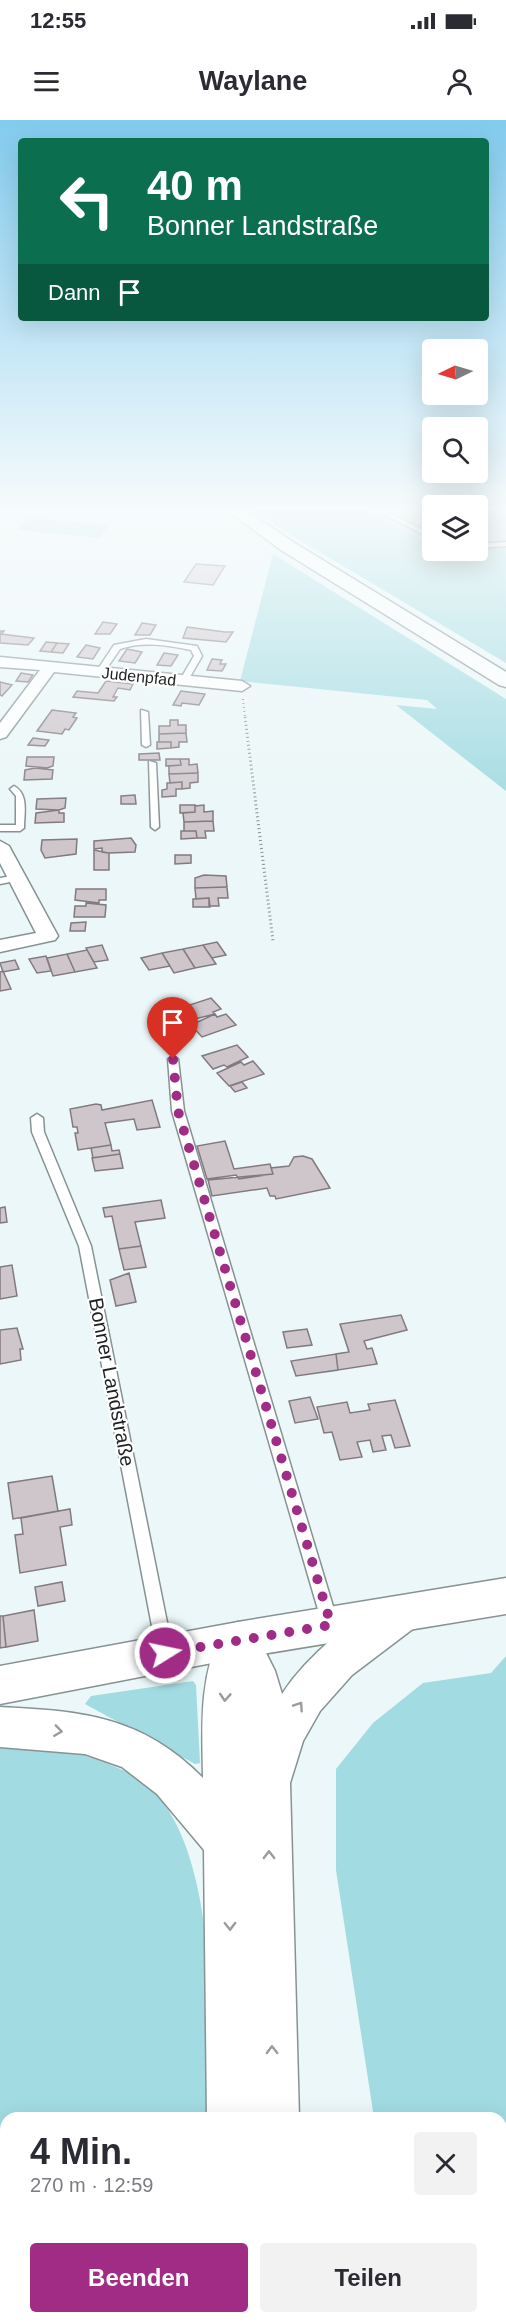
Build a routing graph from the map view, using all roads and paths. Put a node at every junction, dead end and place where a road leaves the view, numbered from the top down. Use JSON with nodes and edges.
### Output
{"nodes":[{"id":1,"x":389,"y":609,"type":"edge"},
{"id":2,"x":0,"y":662,"type":"edge"},
{"id":3,"x":50,"y":667,"type":"junction"},
{"id":4,"x":100,"y":672,"type":"junction"},
{"id":5,"x":184,"y":680,"type":"junction"},
{"id":6,"x":506,"y":681,"type":"edge"},
{"id":7,"x":242,"y":686,"type":"joint"},
{"id":8,"x":144,"y":712,"type":"dead end"},
{"id":9,"x":0,"y":734,"type":"edge"},
{"id":10,"x":146,"y":745,"type":"dead end"},
{"id":11,"x":152,"y":763,"type":"dead end"},
{"id":12,"x":14,"y":789,"type":"dead end"},
{"id":13,"x":155,"y":827,"type":"dead end"},
{"id":14,"x":0,"y":828,"type":"edge"},
{"id":15,"x":0,"y":846,"type":"edge"},
{"id":16,"x":9,"y":879,"type":"edge"},
{"id":17,"x":273,"y":941,"type":"dead end"},
{"id":18,"x":0,"y":946,"type":"edge"},
{"id":19,"x":173,"y":1059,"type":"dead end"},
{"id":20,"x":37,"y":1118,"type":"dead end"},
{"id":21,"x":506,"y":1596,"type":"edge"},
{"id":22,"x":399,"y":1615,"type":"junction"},
{"id":23,"x":331,"y":1625,"type":"junction"},
{"id":24,"x":238,"y":1640,"type":"junction"},
{"id":25,"x":165,"y":1653,"type":"junction"},
{"id":26,"x":0,"y":1685,"type":"edge"},
{"id":27,"x":0,"y":1727,"type":"edge"},
{"id":28,"x":268,"y":1800,"type":"junction"},
{"id":29,"x":229,"y":1847,"type":"junction"},
{"id":30,"x":233,"y":2112,"type":"edge"},
{"id":31,"x":273,"y":2112,"type":"edge"}],
"edges":[{"from":1,"to":6,"type":"main road"},
{"from":2,"to":3,"type":"street","name":"Judenpfad"},
{"from":3,"to":4,"type":"street","name":"Judenpfad"},
{"from":3,"to":9,"type":"street"},
{"from":4,"to":5,"type":"street","name":"Judenpfad"},
{"from":4,"to":5,"type":"lane"},
{"from":5,"to":7,"type":"street","name":"Judenpfad"},
{"from":7,"to":17,"type":"path"},
{"from":8,"to":10,"type":"lane"},
{"from":11,"to":13,"type":"lane"},
{"from":12,"to":14,"type":"lane"},
{"from":15,"to":16,"type":"street"},
{"from":16,"to":18,"type":"street"},
{"from":19,"to":23,"type":"lane"},
{"from":20,"to":25,"type":"lane","name":"Bonner Landstraße"},
{"from":21,"to":22,"type":"main road"},
{"from":22,"to":23,"type":"main road"},
{"from":28,"to":22,"type":"main road","one_way":true},
{"from":23,"to":24,"type":"main road"},
{"from":24,"to":25,"type":"main road"},
{"from":24,"to":28,"type":"main road"},
{"from":24,"to":29,"type":"main road","one_way":true},
{"from":25,"to":26,"type":"main road"},
{"from":27,"to":29,"type":"main road","one_way":true},
{"from":31,"to":28,"type":"main road","one_way":true},
{"from":29,"to":30,"type":"main road","one_way":true}]}
